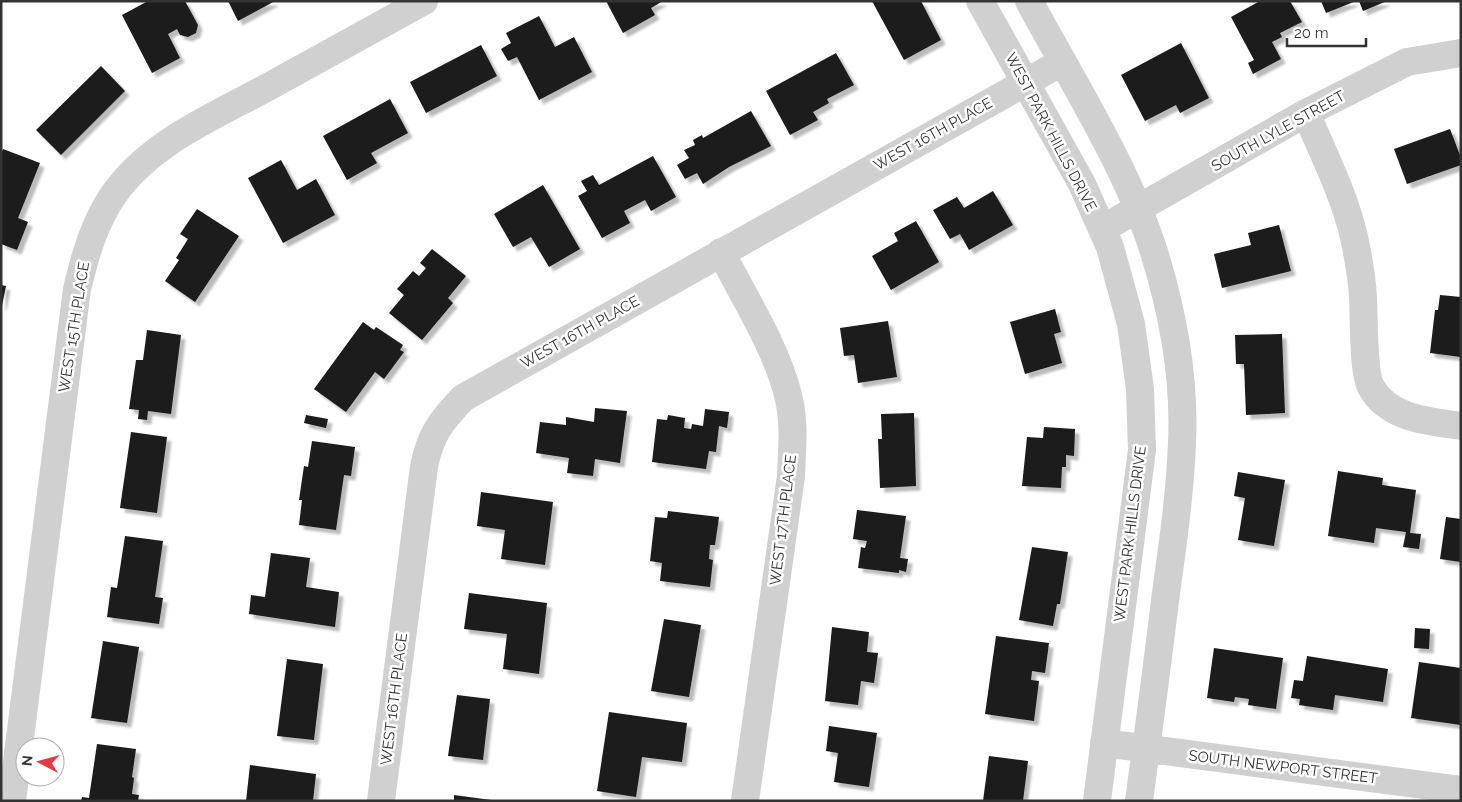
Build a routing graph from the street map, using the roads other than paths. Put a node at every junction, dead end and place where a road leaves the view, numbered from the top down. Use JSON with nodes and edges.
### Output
{"nodes":[{"id":1,"x":424,"y":1,"type":"edge"},
{"id":2,"x":980,"y":1,"type":"edge"},
{"id":3,"x":1029,"y":1,"type":"edge"},
{"id":4,"x":1461,"y":53,"type":"edge"},
{"id":5,"x":1062,"y":62,"type":"junction"},
{"id":6,"x":1025,"y":83,"type":"junction"},
{"id":7,"x":1306,"y":113,"type":"junction"},
{"id":8,"x":1138,"y":209,"type":"junction"},
{"id":9,"x":1102,"y":229,"type":"junction"},
{"id":10,"x":720,"y":252,"type":"junction"},
{"id":11,"x":1461,"y":426,"type":"edge"},
{"id":12,"x":1104,"y":743,"type":"junction"},
{"id":13,"x":1146,"y":749,"type":"junction"},
{"id":14,"x":1461,"y":790,"type":"edge"},
{"id":15,"x":1425,"y":793,"type":"edge"},
{"id":16,"x":12,"y":801,"type":"edge"},
{"id":17,"x":381,"y":801,"type":"edge"},
{"id":18,"x":745,"y":801,"type":"edge"},
{"id":19,"x":1097,"y":801,"type":"edge"},
{"id":20,"x":1139,"y":801,"type":"edge"}],
"edges":[{"from":1,"to":16,"type":"street","name":"WEST 15TH PLACE"},
{"from":2,"to":6,"type":"street","name":"WEST PARK HILLS DRIVE"},
{"from":3,"to":5,"type":"street"},
{"from":4,"to":7,"type":"street","name":"SOUTH LYLE STREET"},
{"from":5,"to":6,"type":"street","name":"WEST 16TH PLACE"},
{"from":5,"to":8,"type":"street"},
{"from":6,"to":9,"type":"street","name":"WEST PARK HILLS DRIVE"},
{"from":6,"to":10,"type":"street","name":"WEST 16TH PLACE"},
{"from":7,"to":8,"type":"street","name":"SOUTH LYLE STREET"},
{"from":7,"to":11,"type":"street"},
{"from":8,"to":9,"type":"street","name":"SOUTH LYLE STREET"},
{"from":8,"to":13,"type":"street"},
{"from":9,"to":12,"type":"street","name":"WEST PARK HILLS DRIVE"},
{"from":10,"to":17,"type":"street","name":"WEST 16TH PLACE"},
{"from":10,"to":18,"type":"street","name":"WEST 17TH PLACE"},
{"from":12,"to":13,"type":"street","name":"SOUTH NEWPORT STREET"},
{"from":12,"to":19,"type":"street","name":"WEST PARK HILLS DRIVE"},
{"from":13,"to":15,"type":"street","name":"SOUTH NEWPORT STREET"},
{"from":13,"to":20,"type":"street"},
{"from":14,"to":15,"type":"street","name":"SOUTH NEWPORT STREET"}]}
